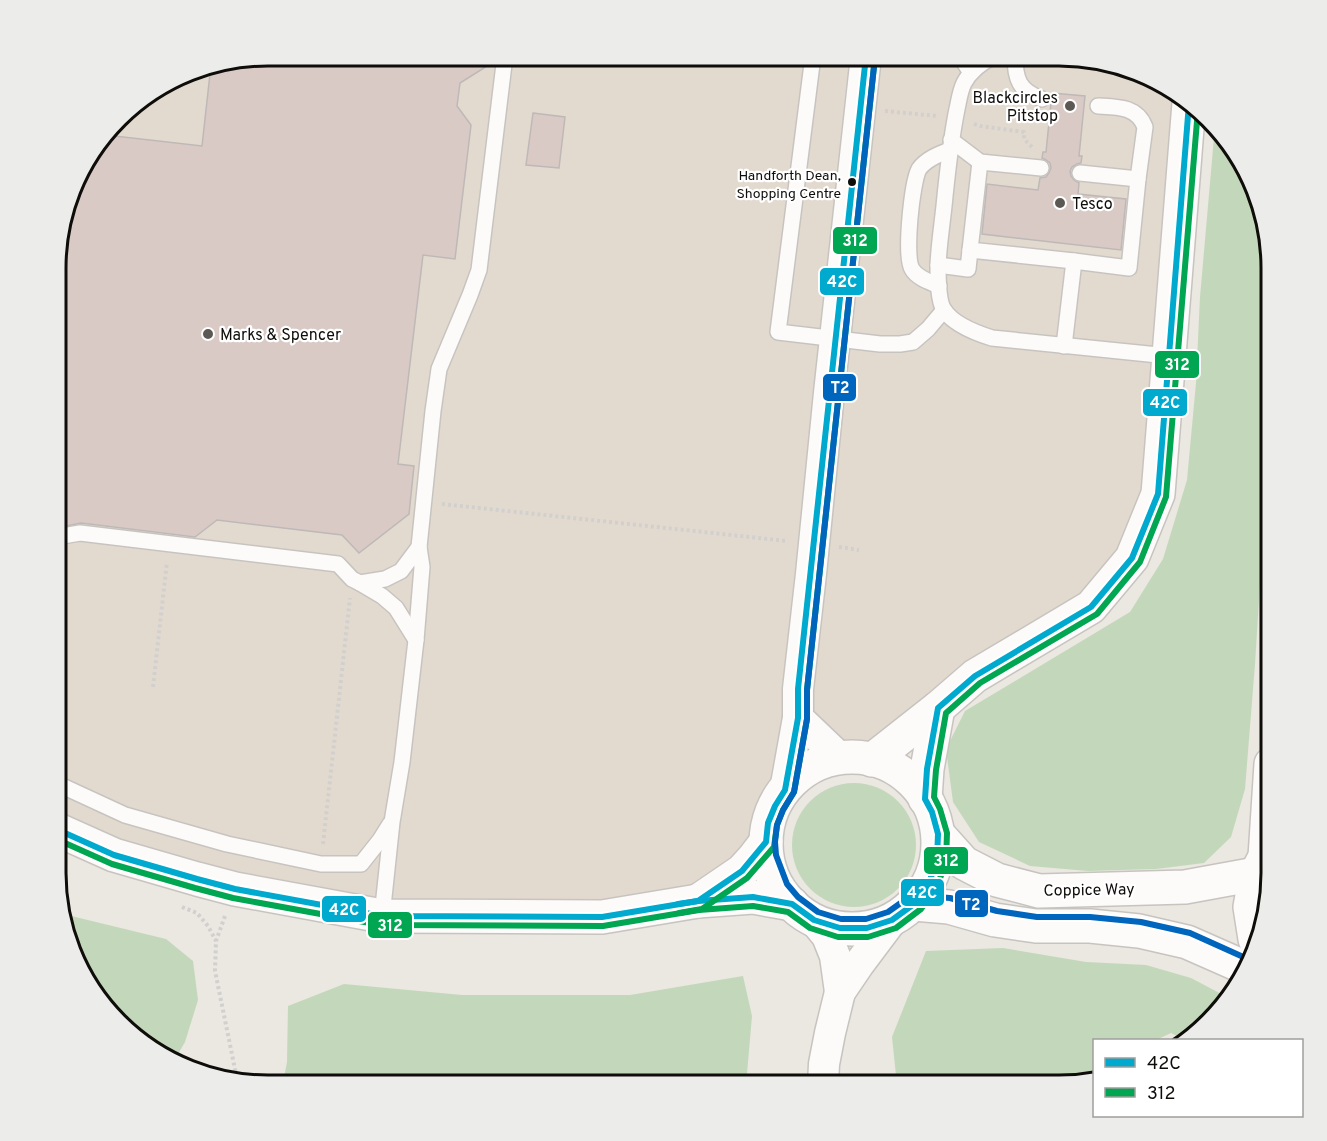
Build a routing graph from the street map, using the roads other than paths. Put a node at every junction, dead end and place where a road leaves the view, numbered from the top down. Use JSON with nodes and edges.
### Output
{"nodes":[{"id":1,"x":504,"y":66,"type":"edge"},
{"id":2,"x":812,"y":66,"type":"edge"},
{"id":3,"x":865,"y":66,"type":"edge"},
{"id":4,"x":966,"y":66,"type":"edge"},
{"id":5,"x":979,"y":66,"type":"edge"},
{"id":6,"x":1016,"y":66,"type":"edge"},
{"id":7,"x":970,"y":73,"type":"junction"},
{"id":8,"x":1042,"y":99,"type":"dead end"},
{"id":9,"x":1098,"y":105,"type":"dead end"},
{"id":10,"x":1188,"y":113,"type":"edge"},
{"id":11,"x":950,"y":145,"type":"junction"},
{"id":12,"x":1039,"y":161,"type":"road end"},
{"id":13,"x":980,"y":162,"type":"junction"},
{"id":14,"x":1080,"y":173,"type":"dead end"},
{"id":15,"x":1138,"y":179,"type":"junction"},
{"id":16,"x":970,"y":250,"type":"junction"},
{"id":17,"x":1074,"y":261,"type":"junction"},
{"id":18,"x":938,"y":265,"type":"junction"},
{"id":19,"x":939,"y":286,"type":"junction"},
{"id":20,"x":944,"y":310,"type":"junction"},
{"id":21,"x":835,"y":338,"type":"junction"},
{"id":22,"x":1065,"y":346,"type":"junction"},
{"id":23,"x":1168,"y":356,"type":"junction"},
{"id":24,"x":66,"y":535,"type":"edge"},
{"id":25,"x":418,"y":547,"type":"junction"},
{"id":26,"x":356,"y":581,"type":"junction"},
{"id":27,"x":416,"y":640,"type":"junction"},
{"id":28,"x":938,"y":708,"type":"junction"},
{"id":29,"x":798,"y":718,"type":"junction"},
{"id":30,"x":856,"y":759,"type":"junction"},
{"id":31,"x":66,"y":788,"type":"edge"},
{"id":32,"x":785,"y":790,"type":"junction"},
{"id":33,"x":925,"y":799,"type":"junction"},
{"id":34,"x":392,"y":822,"type":"junction"},
{"id":35,"x":66,"y":833,"type":"edge"},
{"id":36,"x":938,"y":834,"type":"junction"},
{"id":37,"x":766,"y":842,"type":"junction"},
{"id":38,"x":1261,"y":861,"type":"edge"},
{"id":39,"x":1261,"y":870,"type":"edge"},
{"id":40,"x":698,"y":901,"type":"junction"},
{"id":41,"x":803,"y":912,"type":"junction"},
{"id":42,"x":903,"y":912,"type":"junction"},
{"id":43,"x":382,"y":915,"type":"junction"},
{"id":44,"x":1253,"y":927,"type":"edge"},
{"id":45,"x":1238,"y":965,"type":"edge"},
{"id":46,"x":840,"y":992,"type":"junction"},
{"id":47,"x":823,"y":1075,"type":"edge"}],
"edges":[{"from":1,"to":25,"type":"lane"},
{"from":2,"to":21,"type":"lane"},
{"from":3,"to":21,"type":"street"},
{"from":4,"to":7,"type":"lane"},
{"from":5,"to":7,"type":"lane"},
{"from":6,"to":8,"type":"lane"},
{"from":7,"to":11,"type":"lane"},
{"from":9,"to":15,"type":"lane"},
{"from":10,"to":23,"type":"main road"},
{"from":11,"to":13,"type":"lane"},
{"from":11,"to":18,"type":"lane"},
{"from":11,"to":19,"type":"lane"},
{"from":12,"to":13,"type":"lane"},
{"from":13,"to":16,"type":"lane"},
{"from":14,"to":15,"type":"lane"},
{"from":15,"to":17,"type":"lane"},
{"from":16,"to":17,"type":"lane"},
{"from":16,"to":18,"type":"lane"},
{"from":17,"to":22,"type":"lane"},
{"from":18,"to":19,"type":"lane"},
{"from":19,"to":20,"type":"lane"},
{"from":20,"to":21,"type":"lane"},
{"from":20,"to":22,"type":"lane"},
{"from":21,"to":29,"type":"street"},
{"from":22,"to":23,"type":"lane"},
{"from":23,"to":28,"type":"main road"},
{"from":24,"to":26,"type":"lane"},
{"from":25,"to":26,"type":"lane"},
{"from":25,"to":27,"type":"lane"},
{"from":26,"to":27,"type":"lane"},
{"from":27,"to":34,"type":"lane"},
{"from":28,"to":30,"type":"main road"},
{"from":28,"to":33,"type":"main road"},
{"from":29,"to":30,"type":"street"},
{"from":29,"to":32,"type":"street"},
{"from":30,"to":32,"type":"main road"},
{"from":30,"to":33,"type":"main road"},
{"from":31,"to":34,"type":"lane"},
{"from":32,"to":37,"type":"main road"},
{"from":33,"to":36,"type":"main road"},
{"from":34,"to":43,"type":"lane"},
{"from":35,"to":43,"type":"main road"},
{"from":36,"to":38,"type":"main road","name":"Coppice Way"},
{"from":36,"to":42,"type":"main road"},
{"from":37,"to":40,"type":"main road"},
{"from":37,"to":41,"type":"main road"},
{"from":39,"to":44,"type":"main road"},
{"from":40,"to":41,"type":"main road"},
{"from":40,"to":43,"type":"main road"},
{"from":41,"to":42,"type":"main road"},
{"from":41,"to":46,"type":"street"},
{"from":42,"to":45,"type":"main road"},
{"from":42,"to":46,"type":"street"},
{"from":46,"to":47,"type":"street"}]}
